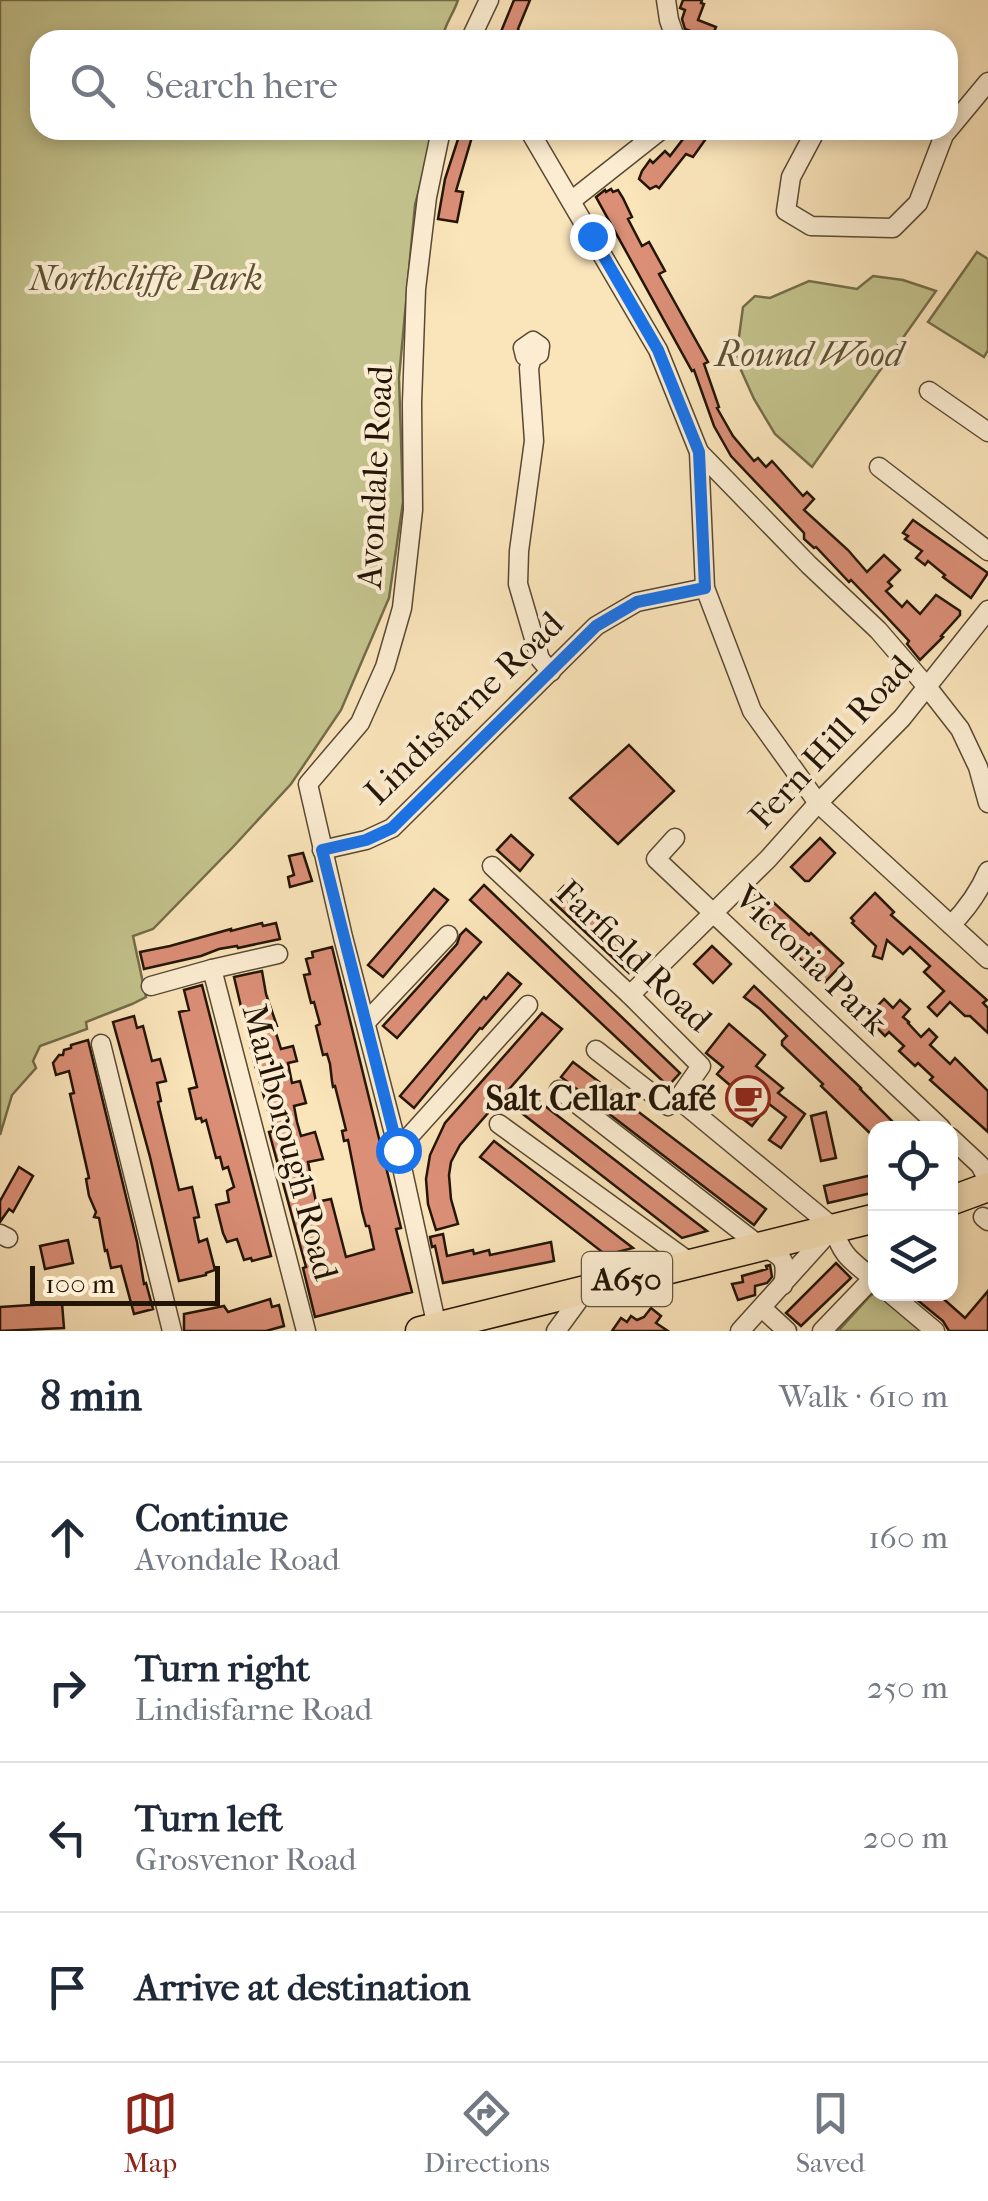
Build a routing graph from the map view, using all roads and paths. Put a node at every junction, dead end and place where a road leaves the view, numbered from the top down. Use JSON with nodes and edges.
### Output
{"nodes":[{"id":1,"x":489,"y":0,"type":"edge"},
{"id":2,"x":666,"y":0,"type":"edge"},
{"id":3,"x":475,"y":30,"type":"edge"},
{"id":4,"x":672,"y":30,"type":"edge"},
{"id":5,"x":988,"y":82,"type":"edge"},
{"id":6,"x":958,"y":118,"type":"edge"},
{"id":7,"x":438,"y":140,"type":"edge"},
{"id":8,"x":535,"y":140,"type":"edge"},
{"id":9,"x":648,"y":140,"type":"edge"},
{"id":10,"x":811,"y":140,"type":"edge"},
{"id":11,"x":942,"y":140,"type":"edge"},
{"id":12,"x":571,"y":201,"type":"junction"},
{"id":13,"x":532,"y":358,"type":"dead end"},
{"id":14,"x":929,"y":391,"type":"dead end"},
{"id":15,"x":988,"y":432,"type":"edge"},
{"id":16,"x":699,"y":452,"type":"junction"},
{"id":17,"x":879,"y":467,"type":"dead end"},
{"id":18,"x":988,"y":551,"type":"edge"},
{"id":19,"x":705,"y":588,"type":"junction"},
{"id":20,"x":987,"y":615,"type":"edge"},
{"id":21,"x":551,"y":672,"type":"junction"},
{"id":22,"x":928,"y":688,"type":"junction"},
{"id":23,"x":818,"y":802,"type":"junction"},
{"id":24,"x":988,"y":803,"type":"edge"},
{"id":25,"x":675,"y":838,"type":"dead end"},
{"id":26,"x":322,"y":850,"type":"junction"},
{"id":27,"x":492,"y":866,"type":"dead end"},
{"id":28,"x":988,"y":871,"type":"edge"},
{"id":29,"x":714,"y":912,"type":"junction"},
{"id":30,"x":951,"y":925,"type":"junction"},
{"id":31,"x":448,"y":935,"type":"dead end"},
{"id":32,"x":278,"y":954,"type":"dead end"},
{"id":33,"x":988,"y":959,"type":"edge"},
{"id":34,"x":212,"y":968,"type":"junction"},
{"id":35,"x":151,"y":986,"type":"dead end"},
{"id":36,"x":630,"y":995,"type":"junction"},
{"id":37,"x":528,"y":1005,"type":"dead end"},
{"id":38,"x":367,"y":1021,"type":"junction"},
{"id":39,"x":101,"y":1044,"type":"dead end"},
{"id":40,"x":596,"y":1050,"type":"dead end"},
{"id":41,"x":559,"y":1090,"type":"dead end"},
{"id":42,"x":678,"y":1099,"type":"junction"},
{"id":43,"x":933,"y":1121,"type":"edge"},
{"id":44,"x":499,"y":1124,"type":"dead end"},
{"id":45,"x":958,"y":1145,"type":"edge"},
{"id":46,"x":398,"y":1150,"type":"junction"},
{"id":47,"x":988,"y":1184,"type":"edge"},
{"id":48,"x":958,"y":1197,"type":"edge"},
{"id":49,"x":868,"y":1220,"type":"edge"},
{"id":50,"x":834,"y":1228,"type":"junction"},
{"id":51,"x":760,"y":1246,"type":"junction"},
{"id":52,"x":691,"y":1263,"type":"junction"},
{"id":53,"x":868,"y":1274,"type":"edge"},
{"id":54,"x":784,"y":1285,"type":"junction"},
{"id":55,"x":868,"y":1285,"type":"edge"},
{"id":56,"x":586,"y":1289,"type":"junction"},
{"id":57,"x":898,"y":1301,"type":"edge"},
{"id":58,"x":762,"y":1308,"type":"junction"},
{"id":59,"x":429,"y":1329,"type":"edge"},
{"id":60,"x":172,"y":1331,"type":"edge"},
{"id":61,"x":306,"y":1331,"type":"edge"},
{"id":62,"x":556,"y":1331,"type":"edge"},
{"id":63,"x":740,"y":1331,"type":"edge"},
{"id":64,"x":788,"y":1331,"type":"edge"},
{"id":65,"x":822,"y":1331,"type":"edge"},
{"id":66,"x":934,"y":1331,"type":"edge"}],
"edges":[{"from":1,"to":3,"type":"street"},
{"from":2,"to":4,"type":"street"},
{"from":5,"to":6,"type":"street"},
{"from":7,"to":26,"type":"street","name":"Avondale Road"},
{"from":8,"to":12,"type":"street"},
{"from":9,"to":12,"type":"street"},
{"from":10,"to":11,"type":"street"},
{"from":12,"to":16,"type":"street"},
{"from":13,"to":21,"type":"street"},
{"from":14,"to":15,"type":"street"},
{"from":16,"to":19,"type":"street"},
{"from":16,"to":22,"type":"street"},
{"from":17,"to":18,"type":"street"},
{"from":19,"to":21,"type":"street","name":"Lindisfarne Road"},
{"from":19,"to":23,"type":"street"},
{"from":20,"to":22,"type":"street","name":"Fern Hill Road"},
{"from":21,"to":26,"type":"street","name":"Lindisfarne Road"},
{"from":22,"to":23,"type":"street","name":"Fern Hill Road"},
{"from":22,"to":24,"type":"street"},
{"from":23,"to":29,"type":"street","name":"Fern Hill Road"},
{"from":23,"to":30,"type":"street"},
{"from":25,"to":29,"type":"street","name":"Victoria Park"},
{"from":26,"to":38,"type":"street","name":"Avondale Road"},
{"from":27,"to":36,"type":"street","name":"Farfield Road"},
{"from":28,"to":30,"type":"street"},
{"from":29,"to":36,"type":"street","name":"Fern Hill Road"},
{"from":29,"to":43,"type":"street","name":"Victoria Park"},
{"from":30,"to":33,"type":"street"},
{"from":31,"to":38,"type":"street"},
{"from":32,"to":34,"type":"street"},
{"from":34,"to":35,"type":"street"},
{"from":34,"to":61,"type":"street","name":"Marlborough Road"},
{"from":36,"to":42,"type":"street","name":"Farfield Road"},
{"from":37,"to":46,"type":"street"},
{"from":38,"to":46,"type":"street","name":"Avondale Road"},
{"from":39,"to":60,"type":"street"},
{"from":40,"to":42,"type":"street"},
{"from":41,"to":51,"type":"street"},
{"from":42,"to":50,"type":"street"},
{"from":44,"to":52,"type":"street"},
{"from":45,"to":47,"type":"street"},
{"from":46,"to":59,"type":"street","name":"Avondale Road"},
{"from":47,"to":48,"type":"highway"},
{"from":49,"to":50,"type":"highway","number":"A650"},
{"from":50,"to":51,"type":"highway","number":"A650"},
{"from":50,"to":53,"type":"street"},
{"from":50,"to":54,"type":"street"},
{"from":51,"to":52,"type":"highway","number":"A650"},
{"from":51,"to":54,"type":"street"},
{"from":52,"to":56,"type":"highway","number":"A650"},
{"from":54,"to":58,"type":"street"},
{"from":55,"to":65,"type":"street"},
{"from":56,"to":59,"type":"highway","number":"A650"},
{"from":56,"to":62,"type":"street"},
{"from":57,"to":66,"type":"street"},
{"from":58,"to":63,"type":"street"},
{"from":58,"to":64,"type":"street"}]}
